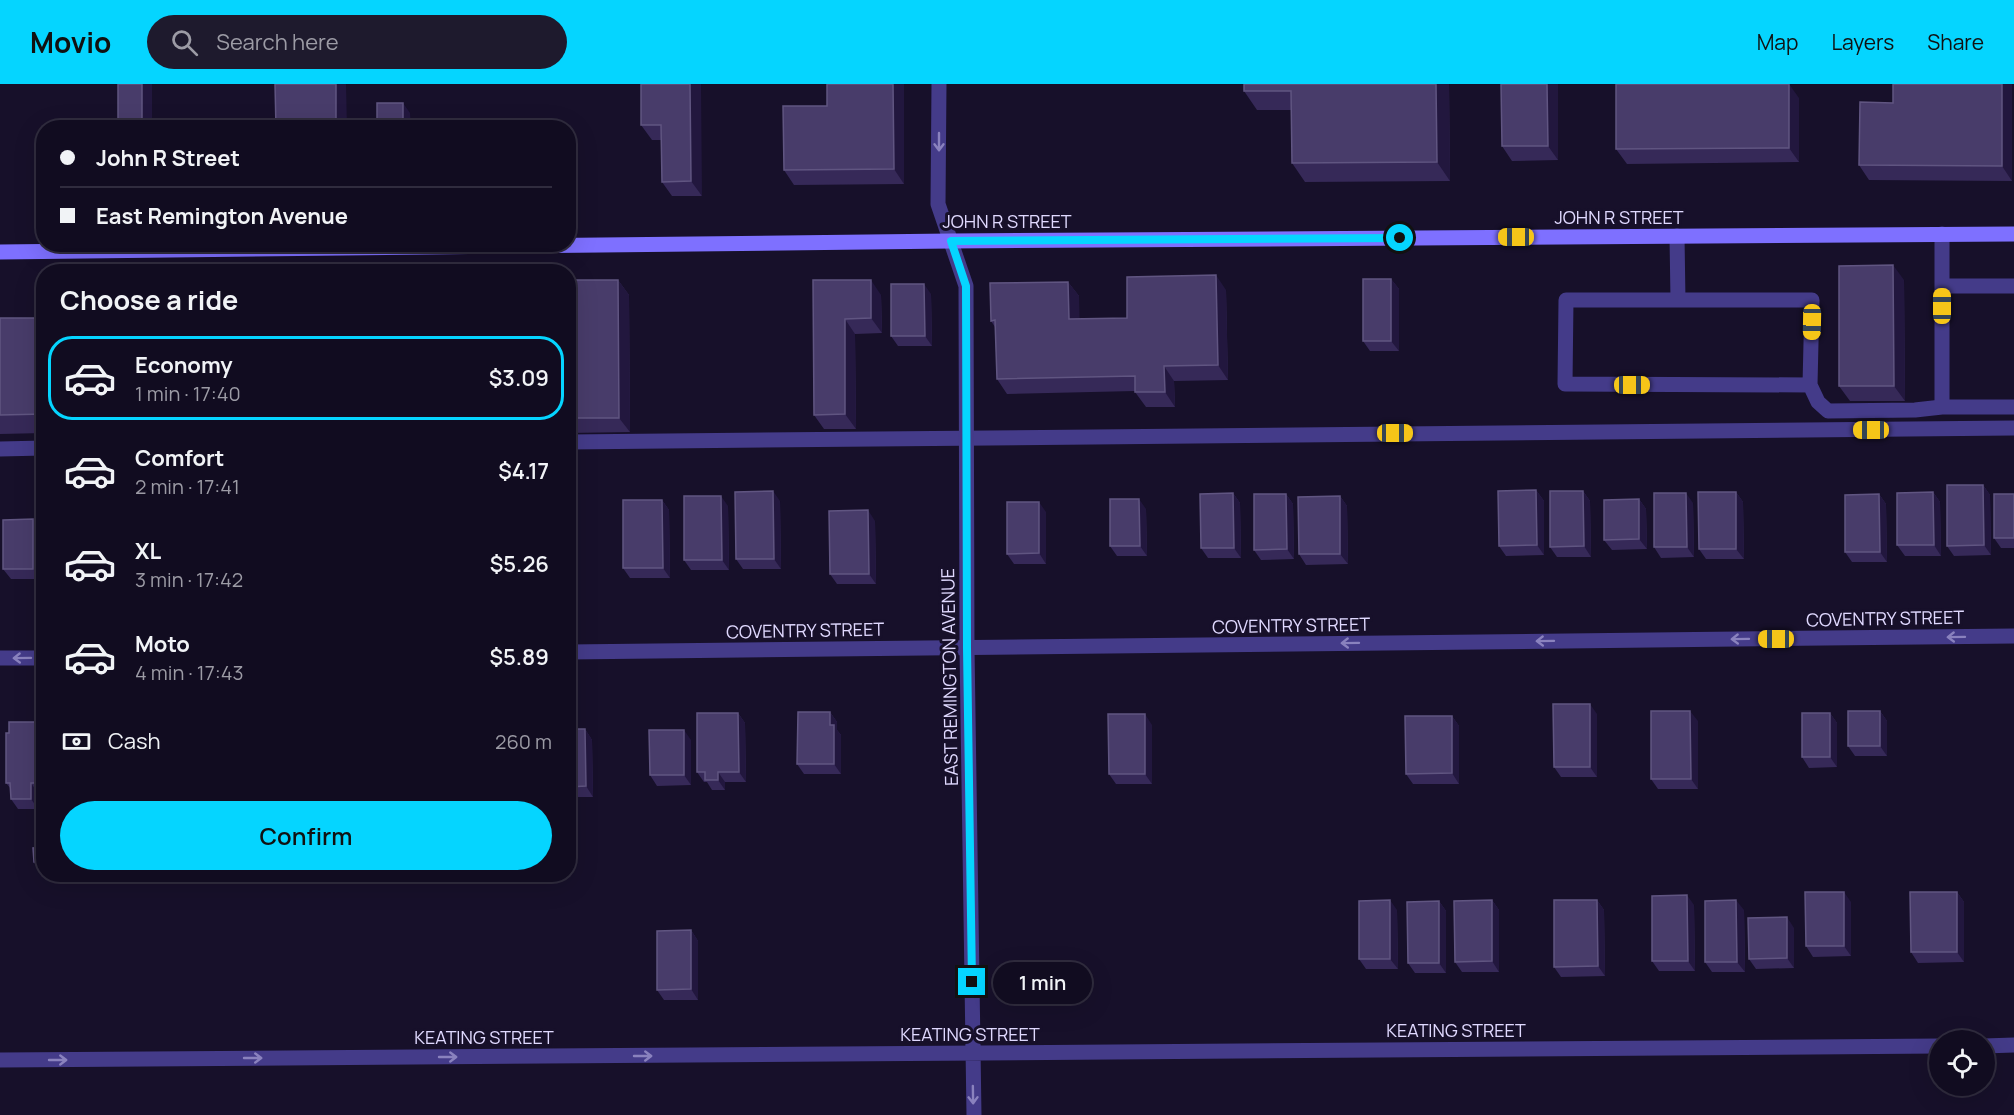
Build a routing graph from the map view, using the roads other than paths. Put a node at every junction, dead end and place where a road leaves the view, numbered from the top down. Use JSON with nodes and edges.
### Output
{"nodes":[{"id":1,"x":939,"y":84,"type":"edge"},
{"id":2,"x":1942,"y":234,"type":"junction"},
{"id":3,"x":2014,"y":234,"type":"edge"},
{"id":4,"x":1677,"y":236,"type":"junction"},
{"id":5,"x":951,"y":241,"type":"junction"},
{"id":6,"x":576,"y":245,"type":"edge"},
{"id":7,"x":0,"y":252,"type":"edge"},
{"id":8,"x":36,"y":252,"type":"edge"},
{"id":9,"x":1942,"y":286,"type":"junction"},
{"id":10,"x":2014,"y":286,"type":"edge"},
{"id":11,"x":1678,"y":300,"type":"junction"},
{"id":12,"x":1810,"y":385,"type":"junction"},
{"id":13,"x":1942,"y":407,"type":"junction"},
{"id":14,"x":2014,"y":407,"type":"edge"},
{"id":15,"x":2014,"y":428,"type":"edge"},
{"id":16,"x":967,"y":437,"type":"junction"},
{"id":17,"x":576,"y":442,"type":"edge"},
{"id":18,"x":36,"y":448,"type":"edge"},
{"id":19,"x":0,"y":449,"type":"edge"},
{"id":20,"x":2014,"y":636,"type":"edge"},
{"id":21,"x":967,"y":648,"type":"junction"},
{"id":22,"x":576,"y":652,"type":"edge"},
{"id":23,"x":0,"y":658,"type":"edge"},
{"id":24,"x":36,"y":658,"type":"edge"},
{"id":25,"x":2014,"y":1045,"type":"edge"},
{"id":26,"x":1929,"y":1046,"type":"edge"},
{"id":27,"x":1995,"y":1046,"type":"edge"},
{"id":28,"x":973,"y":1053,"type":"junction"},
{"id":29,"x":0,"y":1060,"type":"edge"},
{"id":30,"x":974,"y":1115,"type":"edge"}],
"edges":[{"from":1,"to":5,"type":"street","name":"EAST REMINGTON AVENUE","one_way":true},
{"from":2,"to":3,"type":"main road","name":"JOHN R STREET"},
{"from":2,"to":4,"type":"main road","name":"JOHN R STREET"},
{"from":2,"to":9,"type":"street"},
{"from":4,"to":5,"type":"main road","name":"JOHN R STREET"},
{"from":4,"to":11,"type":"street"},
{"from":5,"to":6,"type":"main road","name":"JOHN R STREET"},
{"from":5,"to":16,"type":"street","name":"EAST REMINGTON AVENUE"},
{"from":7,"to":8,"type":"main road","name":"JOHN R STREET"},
{"from":9,"to":10,"type":"street"},
{"from":9,"to":13,"type":"street"},
{"from":11,"to":12,"type":"street"},
{"from":11,"to":12,"type":"street"},
{"from":12,"to":13,"type":"street"},
{"from":13,"to":14,"type":"street"},
{"from":15,"to":16,"type":"street"},
{"from":16,"to":17,"type":"street"},
{"from":16,"to":21,"type":"street","name":"EAST REMINGTON AVENUE"},
{"from":18,"to":19,"type":"street"},
{"from":20,"to":21,"type":"street","name":"COVENTRY STREET","one_way":true},
{"from":21,"to":22,"type":"street","name":"COVENTRY STREET"},
{"from":21,"to":28,"type":"street","name":"EAST REMINGTON AVENUE"},
{"from":24,"to":23,"type":"street","one_way":true},
{"from":25,"to":27,"type":"street"},
{"from":26,"to":28,"type":"street","name":"KEATING STREET"},
{"from":29,"to":28,"type":"street","name":"KEATING STREET","one_way":true},
{"from":28,"to":30,"type":"street","name":"EAST REMINGTON AVENUE","one_way":true}]}
